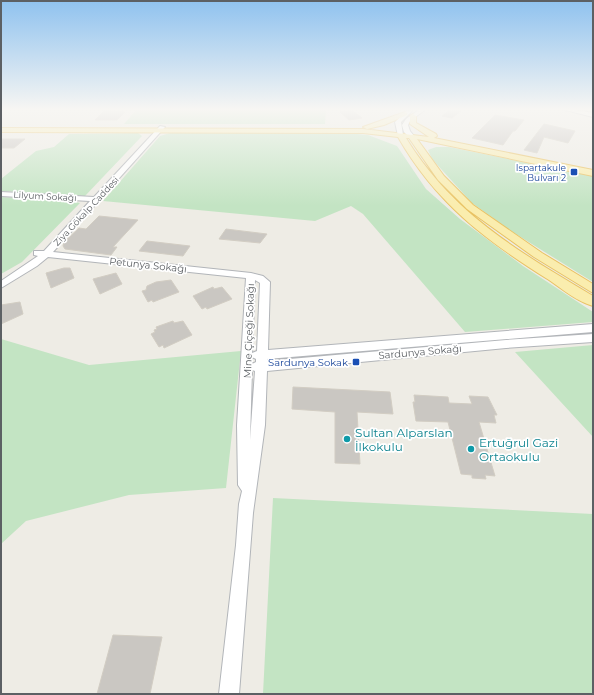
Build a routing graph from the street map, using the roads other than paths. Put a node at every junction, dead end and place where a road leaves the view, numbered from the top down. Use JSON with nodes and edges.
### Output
{"nodes":[{"id":1,"x":146,"y":141,"type":"edge"},
{"id":2,"x":393,"y":141,"type":"edge"},
{"id":3,"x":406,"y":141,"type":"edge"},
{"id":4,"x":412,"y":141,"type":"edge"},
{"id":5,"x":441,"y":141,"type":"edge"},
{"id":6,"x":459,"y":141,"type":"edge"},
{"id":7,"x":461,"y":146,"type":"junction"},
{"id":8,"x":409,"y":150,"type":"junction"},
{"id":9,"x":424,"y":154,"type":"junction"},
{"id":10,"x":593,"y":168,"type":"edge"},
{"id":11,"x":593,"y":173,"type":"edge"},
{"id":12,"x":1,"y":194,"type":"edge"},
{"id":13,"x":92,"y":199,"type":"junction"},
{"id":14,"x":41,"y":254,"type":"junction"},
{"id":15,"x":251,"y":276,"type":"junction"},
{"id":16,"x":1,"y":278,"type":"edge"},
{"id":17,"x":1,"y":285,"type":"edge"},
{"id":18,"x":593,"y":289,"type":"edge"},
{"id":19,"x":593,"y":302,"type":"edge"},
{"id":20,"x":593,"y":328,"type":"edge"},
{"id":21,"x":593,"y":338,"type":"edge"},
{"id":22,"x":483,"y":341,"type":"junction"},
{"id":23,"x":262,"y":360,"type":"junction"},
{"id":24,"x":248,"y":362,"type":"junction"},
{"id":25,"x":246,"y":512,"type":"junction"},
{"id":26,"x":229,"y":694,"type":"edge"}],
"edges":[{"from":1,"to":13,"type":"street","name":"Ziya Gökalp Caddesi"},
{"from":2,"to":8,"type":"main road"},
{"from":3,"to":8,"type":"main road"},
{"from":4,"to":9,"type":"main road"},
{"from":5,"to":7,"type":"main road"},
{"from":6,"to":10,"type":"main road"},
{"from":7,"to":9,"type":"main road"},
{"from":7,"to":11,"type":"main road"},
{"from":8,"to":19,"type":"main road"},
{"from":9,"to":18,"type":"main road"},
{"from":12,"to":13,"type":"street","name":"Lilyum Sokağı"},
{"from":13,"to":14,"type":"street","name":"Ziya Gökalp Caddesi"},
{"from":14,"to":15,"type":"street","name":"Petunya Sokağı"},
{"from":14,"to":16,"type":"street"},
{"from":14,"to":17,"type":"street","name":"Ziya Gökalp Caddesi"},
{"from":15,"to":23,"type":"street","name":"Mine Çiçeği Sokağı"},
{"from":15,"to":24,"type":"street","name":"Mine Çiçeği Sokağı"},
{"from":20,"to":22,"type":"street","name":"Sardunya Sokağı"},
{"from":21,"to":22,"type":"street","name":"Sardunya Sokağı"},
{"from":22,"to":23,"type":"street","name":"Sardunya Sokağı"},
{"from":23,"to":24,"type":"street","name":"Sardunya Sokağı"},
{"from":23,"to":25,"type":"street","name":"Mine Çiçeği Sokağı"},
{"from":24,"to":25,"type":"street","name":"Mine Çiçeği Sokağı"},
{"from":25,"to":26,"type":"street","name":"Mine Çiçeği Sokağı"}]}
